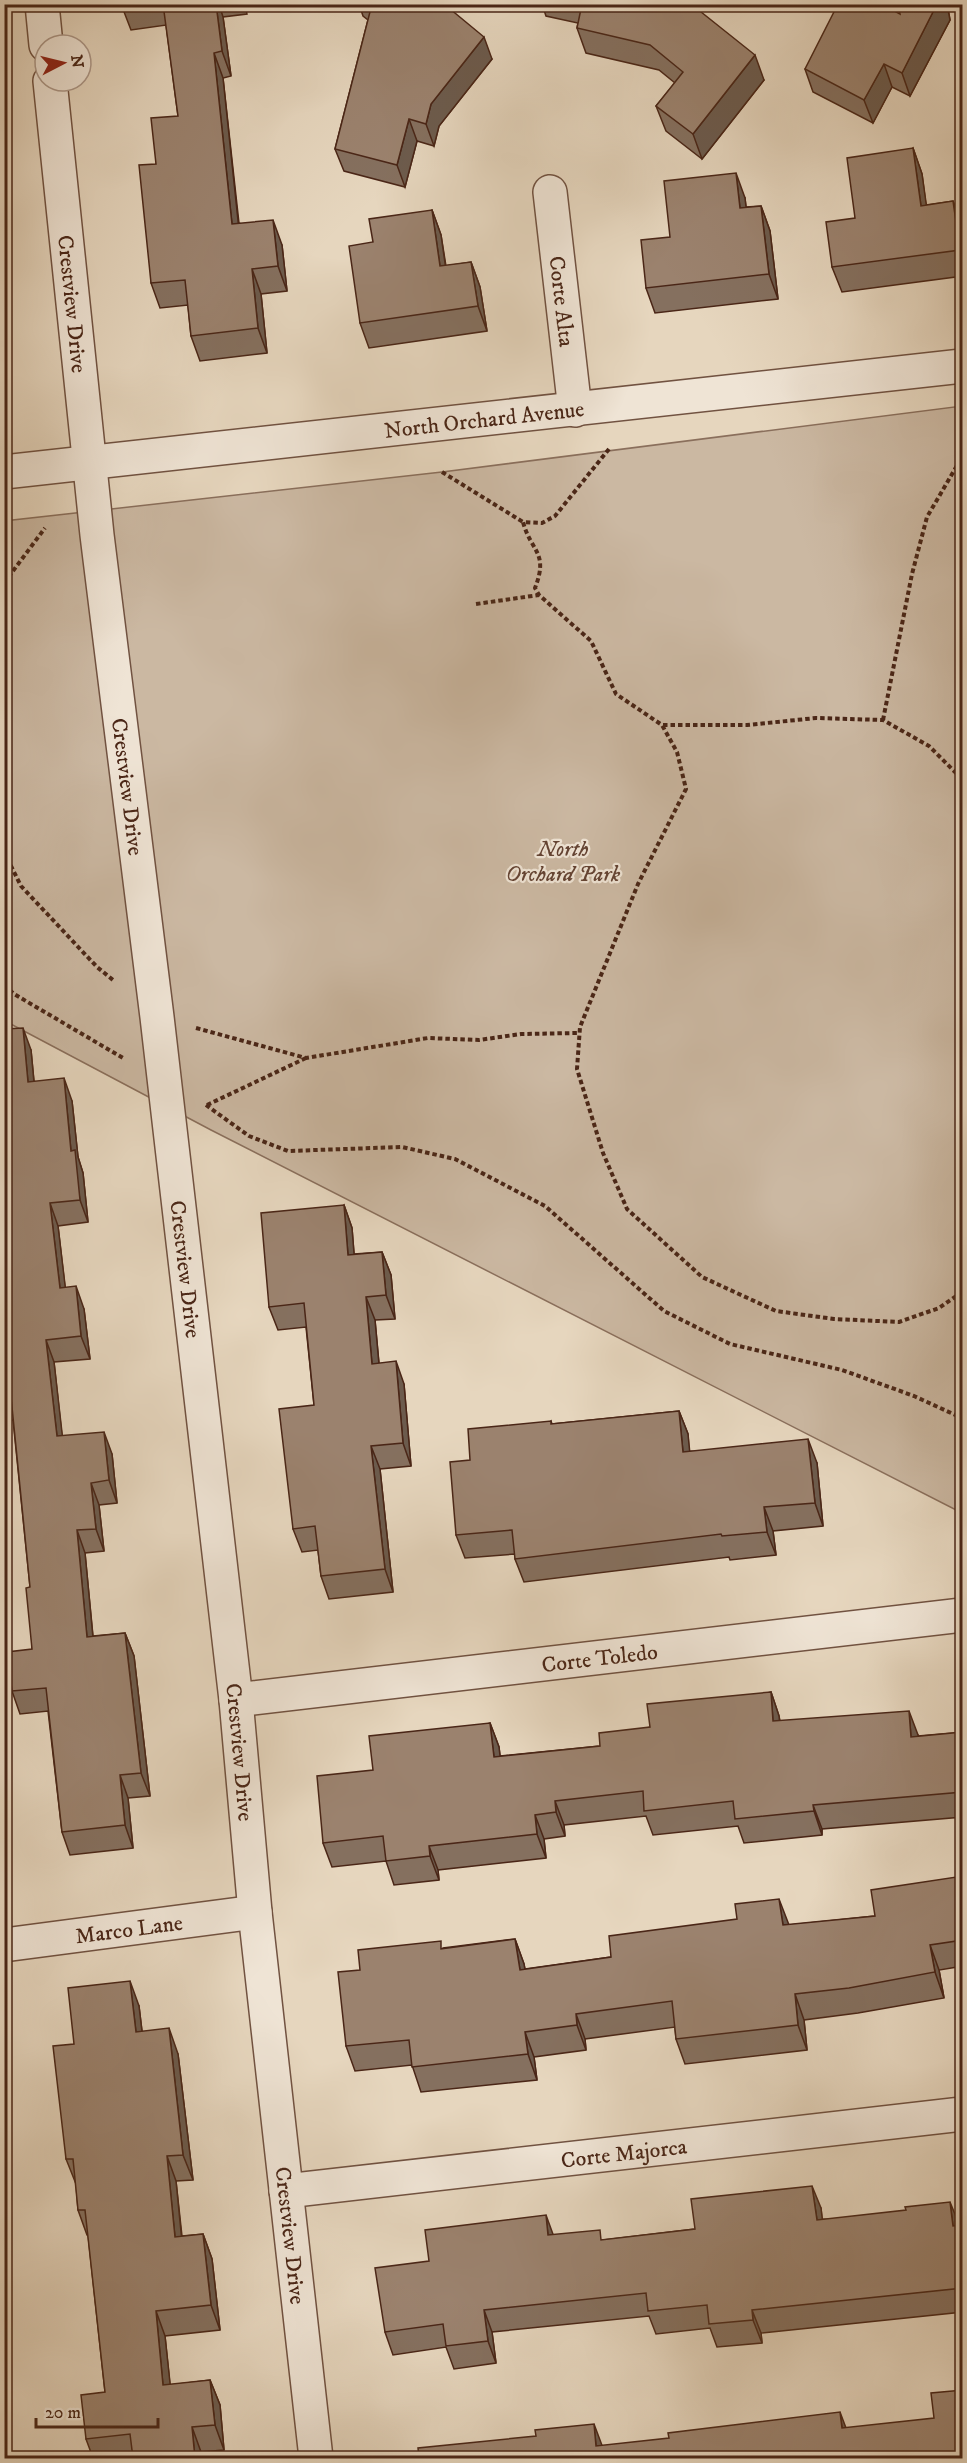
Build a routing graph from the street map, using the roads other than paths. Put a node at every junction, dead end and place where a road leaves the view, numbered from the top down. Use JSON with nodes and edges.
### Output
{"nodes":[{"id":1,"x":42,"y":4,"type":"edge"},
{"id":2,"x":45,"y":33,"type":"edge"},
{"id":3,"x":51,"y":93,"type":"edge"},
{"id":4,"x":550,"y":192,"type":"dead end"},
{"id":5,"x":963,"y":366,"type":"edge"},
{"id":6,"x":575,"y":410,"type":"junction"},
{"id":7,"x":90,"y":461,"type":"junction"},
{"id":8,"x":4,"y":472,"type":"edge"},
{"id":9,"x":963,"y":1615,"type":"edge"},
{"id":10,"x":236,"y":1700,"type":"junction"},
{"id":11,"x":255,"y":1912,"type":"junction"},
{"id":12,"x":4,"y":1946,"type":"edge"},
{"id":13,"x":963,"y":2114,"type":"edge"},
{"id":14,"x":286,"y":2191,"type":"junction"},
{"id":15,"x":316,"y":2458,"type":"edge"}],
"edges":[{"from":1,"to":2,"type":"street"},
{"from":3,"to":7,"type":"street","name":"Crestview Drive"},
{"from":4,"to":6,"type":"street","name":"Corte Alta"},
{"from":5,"to":6,"type":"street","name":"North Orchard Avenue"},
{"from":6,"to":7,"type":"street","name":"North Orchard Avenue"},
{"from":7,"to":8,"type":"street","name":"North Orchard Avenue"},
{"from":7,"to":10,"type":"street","name":"Crestview Drive"},
{"from":9,"to":10,"type":"street","name":"Corte Toledo"},
{"from":10,"to":11,"type":"street","name":"Crestview Drive"},
{"from":11,"to":12,"type":"street","name":"Marco Lane"},
{"from":11,"to":14,"type":"street","name":"Crestview Drive"},
{"from":13,"to":14,"type":"street","name":"Corte Majorca"},
{"from":14,"to":15,"type":"street","name":"Crestview Drive"}]}
